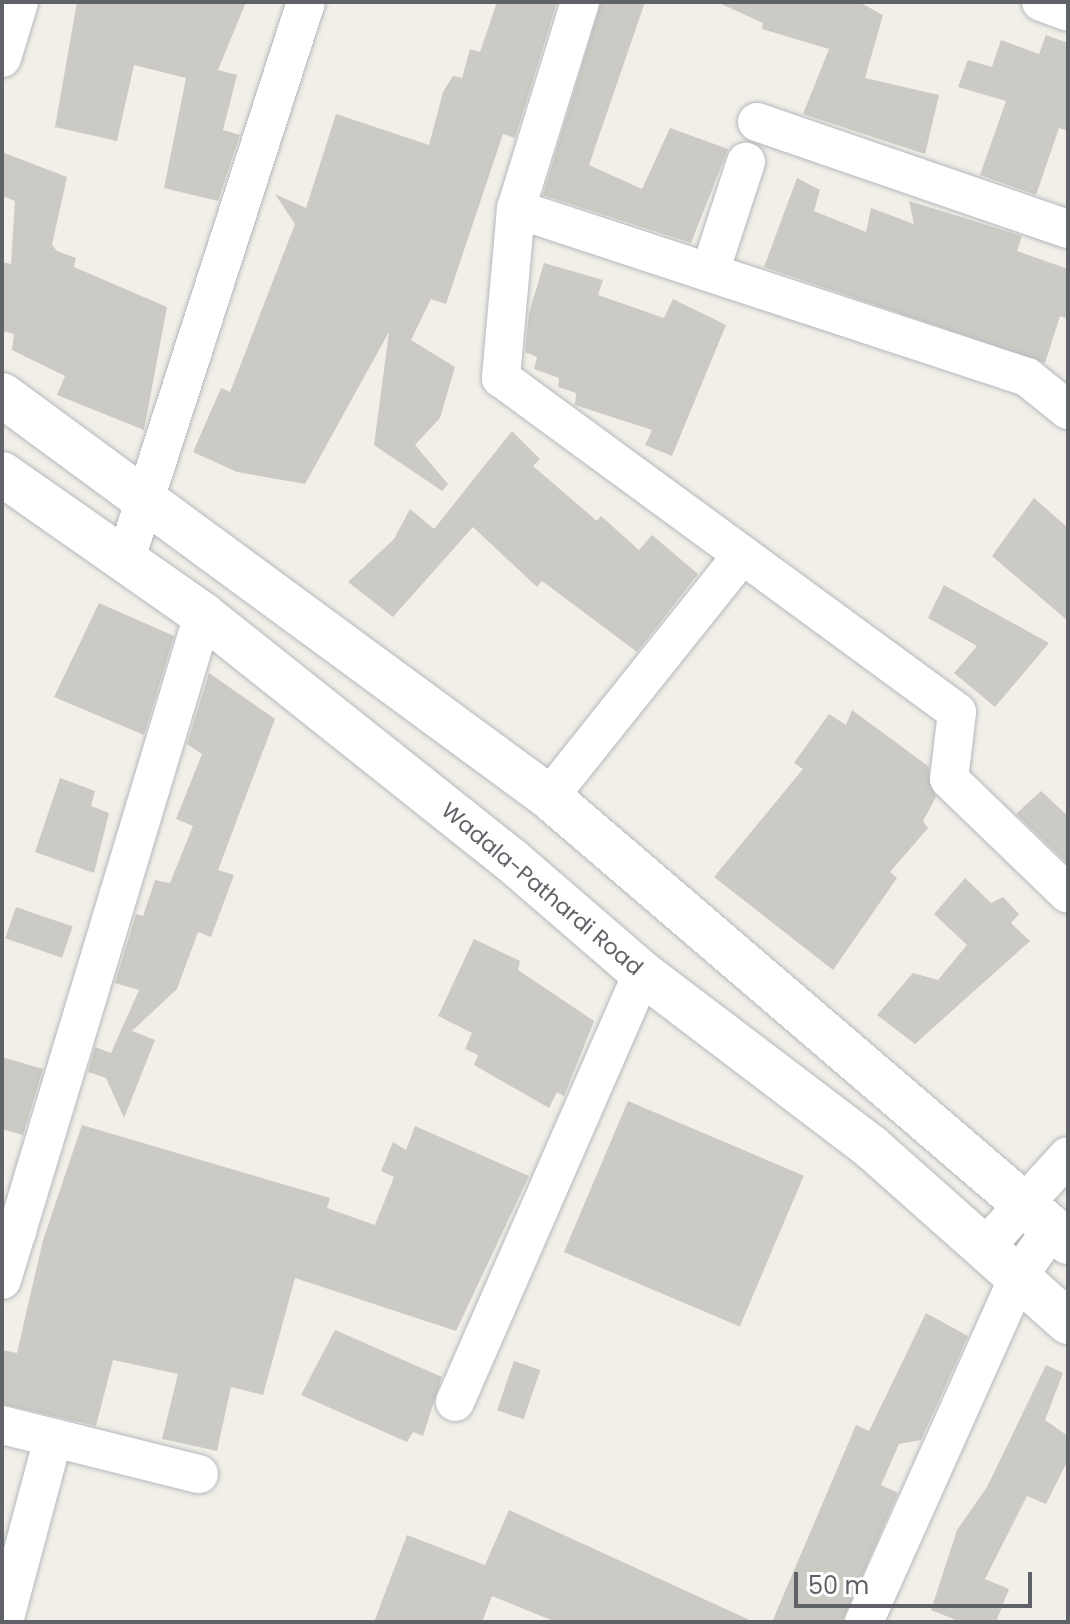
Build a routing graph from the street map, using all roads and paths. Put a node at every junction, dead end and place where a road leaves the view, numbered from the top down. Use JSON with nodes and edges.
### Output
{"nodes":[{"id":1,"x":19,"y":2,"type":"edge"},
{"id":2,"x":306,"y":2,"type":"edge"},
{"id":3,"x":580,"y":2,"type":"edge"},
{"id":4,"x":1041,"y":2,"type":"edge"},
{"id":5,"x":1068,"y":12,"type":"edge"},
{"id":6,"x":2,"y":58,"type":"edge"},
{"id":7,"x":757,"y":122,"type":"dead end"},
{"id":8,"x":746,"y":162,"type":"dead end"},
{"id":9,"x":516,"y":209,"type":"junction"},
{"id":10,"x":1068,"y":229,"type":"edge"},
{"id":11,"x":710,"y":272,"type":"junction"},
{"id":12,"x":2,"y":395,"type":"edge"},
{"id":13,"x":1068,"y":410,"type":"edge"},
{"id":14,"x":2,"y":474,"type":"edge"},
{"id":15,"x":146,"y":498,"type":"junction"},
{"id":16,"x":742,"y":555,"type":"junction"},
{"id":17,"x":126,"y":558,"type":"junction"},
{"id":18,"x":203,"y":615,"type":"junction"},
{"id":19,"x":549,"y":797,"type":"junction"},
{"id":20,"x":1068,"y":894,"type":"edge"},
{"id":21,"x":642,"y":973,"type":"junction"},
{"id":22,"x":1068,"y":1156,"type":"edge"},
{"id":23,"x":1049,"y":1223,"type":"edge"},
{"id":24,"x":9,"y":1229,"type":"edge"},
{"id":25,"x":985,"y":1247,"type":"junction"},
{"id":26,"x":1018,"y":1277,"type":"junction"},
{"id":27,"x":2,"y":1280,"type":"edge"},
{"id":28,"x":1068,"y":1322,"type":"edge"},
{"id":29,"x":455,"y":1402,"type":"dead end"},
{"id":30,"x":2,"y":1425,"type":"edge"},
{"id":31,"x":53,"y":1438,"type":"junction"},
{"id":32,"x":199,"y":1474,"type":"dead end"},
{"id":33,"x":6,"y":1614,"type":"dead end"},
{"id":34,"x":864,"y":1622,"type":"edge"}],
"edges":[{"from":1,"to":6,"type":"street"},
{"from":2,"to":15,"type":"street"},
{"from":3,"to":9,"type":"street"},
{"from":4,"to":5,"type":"street"},
{"from":7,"to":10,"type":"street"},
{"from":8,"to":11,"type":"street"},
{"from":9,"to":11,"type":"street"},
{"from":9,"to":16,"type":"street"},
{"from":11,"to":13,"type":"street"},
{"from":12,"to":15,"type":"main road"},
{"from":14,"to":17,"type":"main road","name":"Wadala-Pathardi Road"},
{"from":15,"to":17,"type":"street"},
{"from":15,"to":19,"type":"main road"},
{"from":16,"to":19,"type":"street"},
{"from":16,"to":20,"type":"street"},
{"from":17,"to":18,"type":"main road","name":"Wadala-Pathardi Road"},
{"from":18,"to":21,"type":"main road","name":"Wadala-Pathardi Road"},
{"from":18,"to":24,"type":"street"},
{"from":19,"to":23,"type":"main road"},
{"from":21,"to":25,"type":"main road","name":"Wadala-Pathardi Road"},
{"from":21,"to":29,"type":"street"},
{"from":22,"to":23,"type":"street"},
{"from":23,"to":25,"type":"street"},
{"from":23,"to":26,"type":"street"},
{"from":24,"to":27,"type":"street"},
{"from":25,"to":26,"type":"main road","name":"Wadala-Pathardi Road"},
{"from":26,"to":28,"type":"main road","name":"Wadala-Pathardi Road"},
{"from":26,"to":34,"type":"street"},
{"from":30,"to":31,"type":"street"},
{"from":31,"to":32,"type":"street"},
{"from":31,"to":33,"type":"street"}]}
